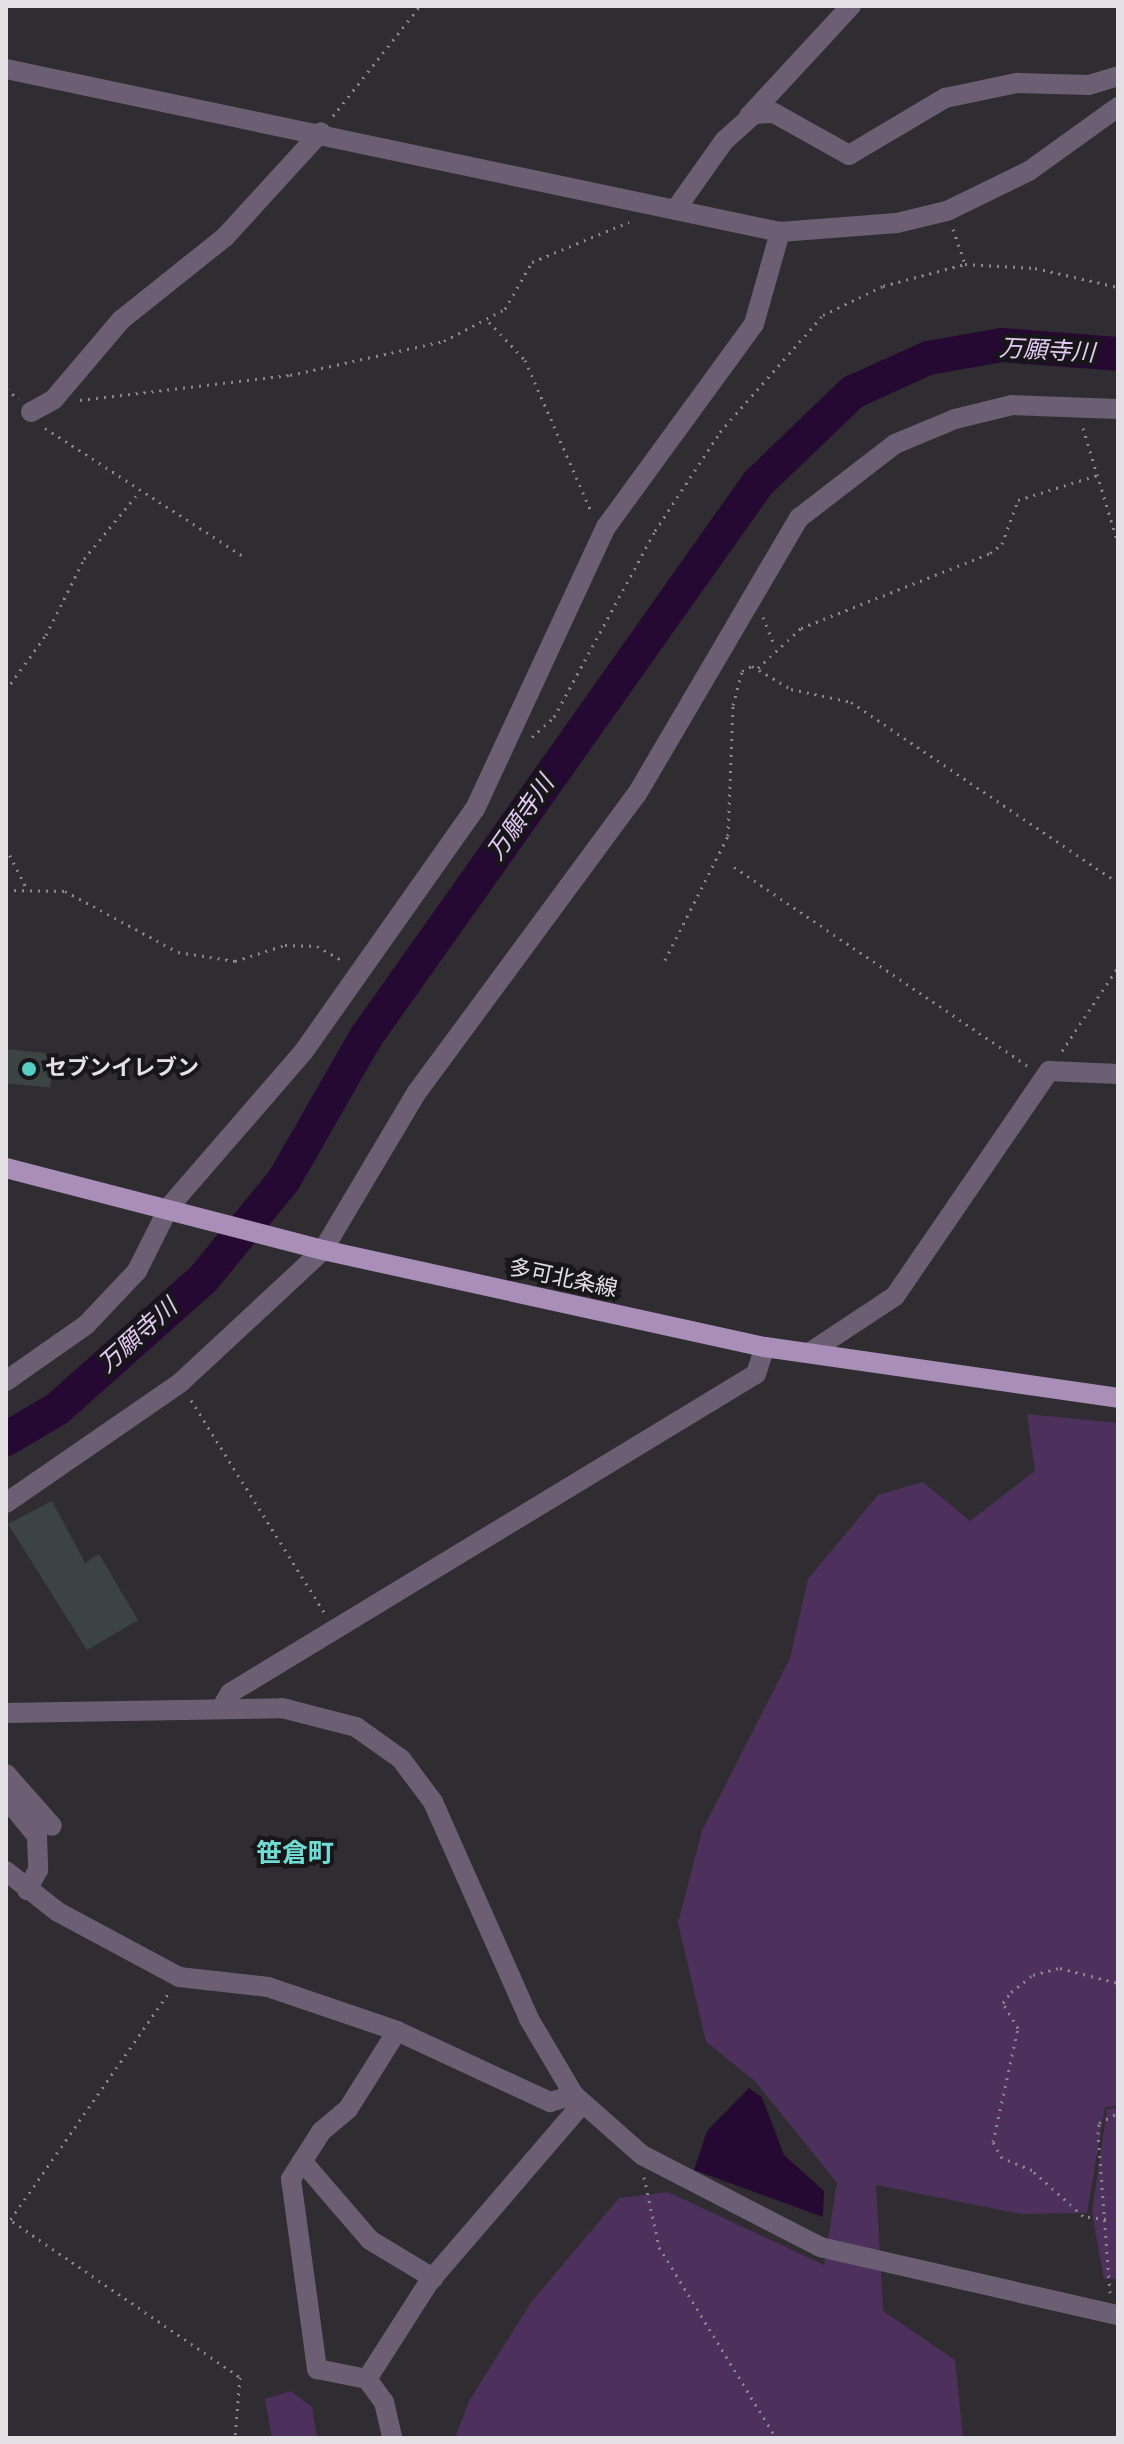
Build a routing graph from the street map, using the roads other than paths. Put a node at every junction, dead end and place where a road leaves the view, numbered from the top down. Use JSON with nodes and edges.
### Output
{"nodes":[{"id":1,"x":851,"y":6,"type":"edge"},
{"id":2,"x":6,"y":69,"type":"edge"},
{"id":3,"x":1118,"y":76,"type":"edge"},
{"id":4,"x":1118,"y":107,"type":"edge"},
{"id":5,"x":749,"y":116,"type":"junction"},
{"id":6,"x":321,"y":132,"type":"junction"},
{"id":7,"x":670,"y":204,"type":"junction"},
{"id":8,"x":780,"y":232,"type":"junction"},
{"id":9,"x":1118,"y":409,"type":"edge"},
{"id":10,"x":31,"y":412,"type":"road end"},
{"id":11,"x":1118,"y":1074,"type":"edge"},
{"id":12,"x":6,"y":1168,"type":"edge"},
{"id":13,"x":175,"y":1209,"type":"junction"},
{"id":14,"x":313,"y":1247,"type":"junction"},
{"id":15,"x":765,"y":1347,"type":"junction"},
{"id":16,"x":809,"y":1353,"type":"junction"},
{"id":17,"x":6,"y":1381,"type":"edge"},
{"id":18,"x":1118,"y":1398,"type":"edge"},
{"id":19,"x":6,"y":1503,"type":"edge"},
{"id":20,"x":222,"y":1707,"type":"junction"},
{"id":21,"x":6,"y":1713,"type":"edge"},
{"id":22,"x":6,"y":1774,"type":"edge"},
{"id":23,"x":6,"y":1798,"type":"edge"},
{"id":24,"x":52,"y":1826,"type":"dead end"},
{"id":25,"x":6,"y":1871,"type":"edge"},
{"id":26,"x":27,"y":1890,"type":"junction"},
{"id":27,"x":397,"y":2031,"type":"junction"},
{"id":28,"x":578,"y":2100,"type":"junction"},
{"id":29,"x":302,"y":2161,"type":"junction"},
{"id":30,"x":433,"y":2278,"type":"junction"},
{"id":31,"x":1116,"y":2316,"type":"edge"},
{"id":32,"x":367,"y":2379,"type":"junction"},
{"id":33,"x":392,"y":2438,"type":"edge"}],
"edges":[{"from":1,"to":5,"type":"street"},
{"from":2,"to":6,"type":"street"},
{"from":3,"to":5,"type":"street"},
{"from":4,"to":8,"type":"street"},
{"from":5,"to":7,"type":"street"},
{"from":6,"to":7,"type":"street"},
{"from":6,"to":10,"type":"street"},
{"from":7,"to":8,"type":"street"},
{"from":8,"to":13,"type":"street"},
{"from":9,"to":14,"type":"street"},
{"from":11,"to":16,"type":"street"},
{"from":12,"to":13,"type":"main road","name":"多可北条線"},
{"from":13,"to":14,"type":"main road","name":"多可北条線"},
{"from":13,"to":17,"type":"street"},
{"from":14,"to":15,"type":"main road","name":"多可北条線"},
{"from":14,"to":19,"type":"street"},
{"from":15,"to":16,"type":"main road","name":"多可北条線"},
{"from":15,"to":20,"type":"street"},
{"from":16,"to":18,"type":"main road","name":"多可北条線"},
{"from":20,"to":21,"type":"street"},
{"from":20,"to":28,"type":"street"},
{"from":22,"to":24,"type":"street"},
{"from":23,"to":26,"type":"street"},
{"from":25,"to":26,"type":"street"},
{"from":26,"to":27,"type":"street"},
{"from":27,"to":28,"type":"street"},
{"from":27,"to":29,"type":"street"},
{"from":28,"to":30,"type":"street"},
{"from":28,"to":31,"type":"street"},
{"from":29,"to":30,"type":"street"},
{"from":29,"to":32,"type":"street"},
{"from":30,"to":32,"type":"street"},
{"from":32,"to":33,"type":"street"}]}
